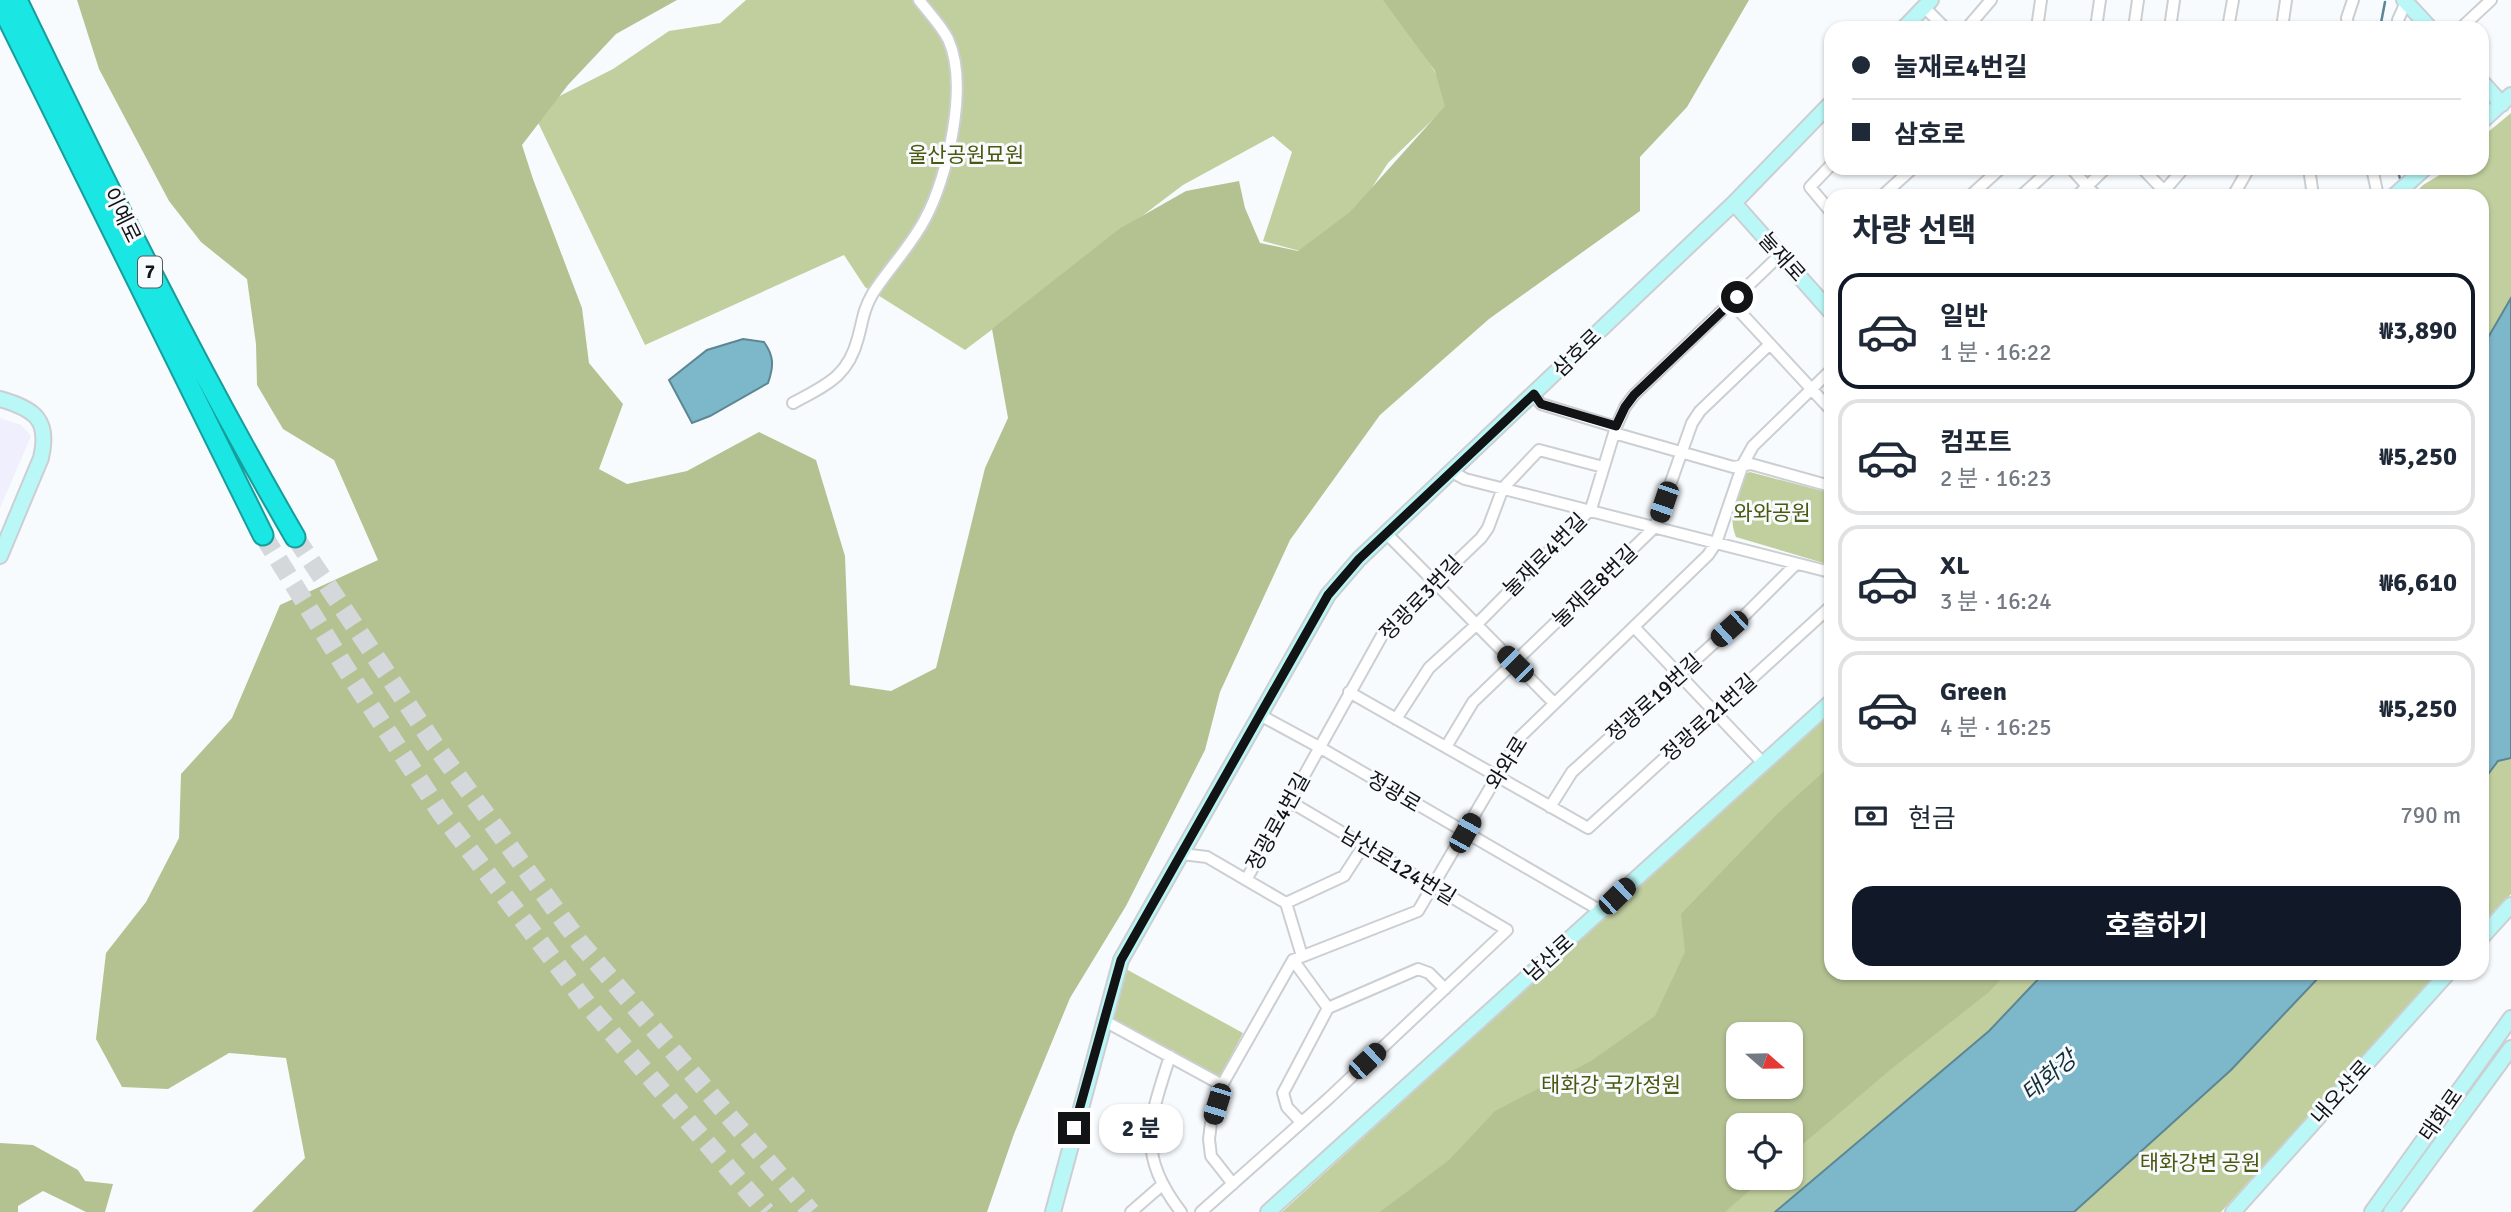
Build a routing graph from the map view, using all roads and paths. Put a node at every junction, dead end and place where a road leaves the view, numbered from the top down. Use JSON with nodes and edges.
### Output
{"nodes":[{"id":1,"x":17,"y":0,"type":"edge"},
{"id":2,"x":919,"y":0,"type":"edge"},
{"id":3,"x":1991,"y":0,"type":"edge"},
{"id":4,"x":2041,"y":0,"type":"edge"},
{"id":5,"x":2100,"y":0,"type":"edge"},
{"id":6,"x":2138,"y":0,"type":"edge"},
{"id":7,"x":2174,"y":0,"type":"edge"},
{"id":8,"x":2233,"y":0,"type":"edge"},
{"id":9,"x":2286,"y":0,"type":"edge"},
{"id":10,"x":2491,"y":0,"type":"edge"},
{"id":11,"x":2352,"y":1,"type":"edge"},
{"id":12,"x":2405,"y":1,"type":"edge"},
{"id":13,"x":0,"y":3,"type":"edge"},
{"id":14,"x":1928,"y":3,"type":"edge"},
{"id":15,"x":1911,"y":21,"type":"edge"},
{"id":16,"x":1940,"y":21,"type":"edge"},
{"id":17,"x":1973,"y":21,"type":"edge"},
{"id":18,"x":2038,"y":21,"type":"edge"},
{"id":19,"x":2097,"y":21,"type":"edge"},
{"id":20,"x":2135,"y":21,"type":"edge"},
{"id":21,"x":2171,"y":21,"type":"edge"},
{"id":22,"x":2229,"y":21,"type":"edge"},
{"id":23,"x":2283,"y":21,"type":"edge"},
{"id":24,"x":2347,"y":21,"type":"edge"},
{"id":25,"x":2399,"y":21,"type":"edge"},
{"id":26,"x":2424,"y":21,"type":"edge"},
{"id":27,"x":2468,"y":21,"type":"edge"},
{"id":28,"x":2489,"y":87,"type":"edge"},
{"id":29,"x":2509,"y":100,"type":"edge"},
{"id":30,"x":1824,"y":110,"type":"edge"},
{"id":31,"x":2489,"y":116,"type":"edge"},
{"id":32,"x":1824,"y":172,"type":"edge"},
{"id":33,"x":1905,"y":175,"type":"edge"},
{"id":34,"x":1993,"y":175,"type":"edge"},
{"id":35,"x":2044,"y":175,"type":"edge"},
{"id":36,"x":2077,"y":175,"type":"edge"},
{"id":37,"x":2099,"y":175,"type":"edge"},
{"id":38,"x":2149,"y":175,"type":"edge"},
{"id":39,"x":2416,"y":175,"type":"edge"},
{"id":40,"x":2087,"y":186,"type":"junction"},
{"id":41,"x":1890,"y":189,"type":"edge"},
{"id":42,"x":1978,"y":189,"type":"edge"},
{"id":43,"x":2029,"y":189,"type":"edge"},
{"id":44,"x":2084,"y":189,"type":"edge"},
{"id":45,"x":2090,"y":189,"type":"edge"},
{"id":46,"x":2163,"y":189,"type":"edge"},
{"id":47,"x":2401,"y":189,"type":"edge"},
{"id":48,"x":1734,"y":204,"type":"junction"},
{"id":49,"x":1824,"y":204,"type":"edge"},
{"id":50,"x":1780,"y":255,"type":"junction"},
{"id":51,"x":1731,"y":302,"type":"junction"},
{"id":52,"x":1824,"y":304,"type":"edge"},
{"id":53,"x":1770,"y":344,"type":"junction"},
{"id":54,"x":1824,"y":377,"type":"edge"},
{"id":55,"x":1812,"y":389,"type":"junction"},
{"id":56,"x":1534,"y":394,"type":"junction"},
{"id":57,"x":0,"y":399,"type":"edge"},
{"id":58,"x":1824,"y":402,"type":"edge"},
{"id":59,"x":793,"y":403,"type":"dead end"},
{"id":60,"x":1615,"y":430,"type":"junction"},
{"id":61,"x":1681,"y":451,"type":"junction"},
{"id":62,"x":1743,"y":464,"type":"junction"},
{"id":63,"x":1603,"y":467,"type":"junction"},
{"id":64,"x":1452,"y":472,"type":"junction"},
{"id":65,"x":1824,"y":483,"type":"edge"},
{"id":66,"x":1503,"y":488,"type":"junction"},
{"id":67,"x":1591,"y":509,"type":"junction"},
{"id":68,"x":1655,"y":527,"type":"junction"},
{"id":69,"x":1386,"y":533,"type":"junction"},
{"id":70,"x":263,"y":535,"type":"tunnel mouth"},
{"id":71,"x":295,"y":537,"type":"tunnel mouth"},
{"id":72,"x":1716,"y":542,"type":"junction"},
{"id":73,"x":0,"y":556,"type":"edge"},
{"id":74,"x":1795,"y":565,"type":"junction"},
{"id":75,"x":1824,"y":571,"type":"edge"},
{"id":76,"x":1435,"y":583,"type":"junction"},
{"id":77,"x":1824,"y":613,"type":"edge"},
{"id":78,"x":1476,"y":625,"type":"junction"},
{"id":79,"x":1635,"y":628,"type":"junction"},
{"id":80,"x":1515,"y":664,"type":"junction"},
{"id":81,"x":1679,"y":675,"type":"junction"},
{"id":82,"x":1349,"y":692,"type":"junction"},
{"id":83,"x":1554,"y":703,"type":"junction"},
{"id":84,"x":1824,"y":708,"type":"edge"},
{"id":85,"x":1715,"y":713,"type":"junction"},
{"id":86,"x":1260,"y":715,"type":"junction"},
{"id":87,"x":1396,"y":719,"type":"junction"},
{"id":88,"x":1319,"y":747,"type":"junction"},
{"id":89,"x":1446,"y":747,"type":"junction"},
{"id":90,"x":1763,"y":763,"type":"junction"},
{"id":91,"x":1497,"y":777,"type":"junction"},
{"id":92,"x":1290,"y":801,"type":"junction"},
{"id":93,"x":1550,"y":807,"type":"junction"},
{"id":94,"x":1465,"y":833,"type":"junction"},
{"id":95,"x":1364,"y":845,"type":"junction"},
{"id":96,"x":1182,"y":854,"type":"junction"},
{"id":97,"x":1246,"y":880,"type":"junction"},
{"id":98,"x":1434,"y":887,"type":"junction"},
{"id":99,"x":1286,"y":903,"type":"junction"},
{"id":100,"x":1601,"y":911,"type":"junction"},
{"id":101,"x":2508,"y":912,"type":"edge"},
{"id":102,"x":2489,"y":930,"type":"edge"},
{"id":103,"x":1298,"y":958,"type":"junction"},
{"id":104,"x":2442,"y":980,"type":"edge"},
{"id":105,"x":1445,"y":989,"type":"junction"},
{"id":106,"x":1328,"y":1008,"type":"junction"},
{"id":107,"x":2511,"y":1018,"type":"edge"},
{"id":108,"x":1103,"y":1020,"type":"junction"},
{"id":109,"x":2511,"y":1048,"type":"edge"},
{"id":110,"x":1170,"y":1056,"type":"junction"},
{"id":111,"x":1222,"y":1085,"type":"junction"},
{"id":112,"x":1301,"y":1122,"type":"junction"},
{"id":113,"x":1233,"y":1184,"type":"junction"},
{"id":114,"x":1162,"y":1185,"type":"junction"},
{"id":115,"x":1056,"y":1211,"type":"edge"},
{"id":116,"x":1131,"y":1212,"type":"edge"},
{"id":117,"x":1181,"y":1212,"type":"edge"},
{"id":118,"x":1201,"y":1212,"type":"edge"},
{"id":119,"x":1268,"y":1212,"type":"edge"},
{"id":120,"x":2233,"y":1212,"type":"edge"},
{"id":121,"x":2372,"y":1212,"type":"edge"},
{"id":122,"x":2391,"y":1212,"type":"edge"}],
"edges":[{"from":1,"to":71,"type":"highway","name":"이예로","number":"7"},
{"from":2,"to":59,"type":"street"},
{"from":3,"to":17,"type":"street"},
{"from":4,"to":18,"type":"street"},
{"from":5,"to":19,"type":"street"},
{"from":6,"to":20,"type":"street"},
{"from":7,"to":21,"type":"street"},
{"from":8,"to":22,"type":"street"},
{"from":9,"to":23,"type":"street"},
{"from":10,"to":27,"type":"street"},
{"from":11,"to":24,"type":"street"},
{"from":12,"to":25,"type":"street"},
{"from":12,"to":26,"type":"main road"},
{"from":13,"to":70,"type":"highway","name":"이예로","number":"7"},
{"from":14,"to":15,"type":"main road"},
{"from":14,"to":16,"type":"street"},
{"from":28,"to":29,"type":"main road"},
{"from":29,"to":31,"type":"main road"},
{"from":30,"to":48,"type":"main road","name":"삼호로"},
{"from":32,"to":49,"type":"street"},
{"from":33,"to":41,"type":"street"},
{"from":34,"to":42,"type":"street"},
{"from":35,"to":43,"type":"street"},
{"from":36,"to":40,"type":"street"},
{"from":37,"to":40,"type":"street"},
{"from":38,"to":46,"type":"street"},
{"from":39,"to":47,"type":"main road"},
{"from":40,"to":44,"type":"street"},
{"from":40,"to":45,"type":"street"},
{"from":48,"to":50,"type":"main road","name":"눌재로"},
{"from":48,"to":56,"type":"main road","name":"삼호로"},
{"from":50,"to":51,"type":"street","name":"눌재로4번길"},
{"from":50,"to":52,"type":"main road","name":"눌재로"},
{"from":51,"to":53,"type":"street"},
{"from":51,"to":60,"type":"street","name":"눌재로4번길"},
{"from":53,"to":55,"type":"street"},
{"from":53,"to":61,"type":"street","name":"눌재로8번길"},
{"from":54,"to":55,"type":"street","name":"와와로"},
{"from":55,"to":58,"type":"street"},
{"from":55,"to":62,"type":"street","name":"와와로"},
{"from":56,"to":60,"type":"street"},
{"from":56,"to":64,"type":"main road","name":"삼호로"},
{"from":57,"to":73,"type":"main road"},
{"from":60,"to":61,"type":"street"},
{"from":60,"to":63,"type":"street","name":"눌재로4번길"},
{"from":61,"to":62,"type":"street"},
{"from":61,"to":68,"type":"street","name":"눌재로8번길"},
{"from":62,"to":65,"type":"street"},
{"from":62,"to":72,"type":"street","name":"와와로"},
{"from":63,"to":66,"type":"street"},
{"from":63,"to":67,"type":"street","name":"눌재로4번길"},
{"from":64,"to":66,"type":"street"},
{"from":64,"to":69,"type":"main road","name":"삼호로"},
{"from":66,"to":67,"type":"street"},
{"from":66,"to":76,"type":"street","name":"정광로3번길"},
{"from":67,"to":68,"type":"street"},
{"from":67,"to":78,"type":"street","name":"눌재로4번길"},
{"from":68,"to":72,"type":"street"},
{"from":68,"to":80,"type":"street","name":"눌재로8번길"},
{"from":69,"to":76,"type":"street"},
{"from":69,"to":86,"type":"main road","name":"삼호로"},
{"from":72,"to":74,"type":"street"},
{"from":72,"to":79,"type":"street","name":"와와로"},
{"from":74,"to":75,"type":"street"},
{"from":74,"to":81,"type":"street","name":"정광로19번길"},
{"from":76,"to":78,"type":"street"},
{"from":76,"to":82,"type":"street","name":"정광로3번길"},
{"from":77,"to":85,"type":"street","name":"정광로21번길"},
{"from":78,"to":80,"type":"street"},
{"from":78,"to":87,"type":"street","name":"눌재로4번길"},
{"from":79,"to":81,"type":"street"},
{"from":79,"to":83,"type":"street","name":"와와로"},
{"from":80,"to":83,"type":"street"},
{"from":80,"to":89,"type":"street","name":"눌재로8번길"},
{"from":81,"to":85,"type":"street"},
{"from":81,"to":93,"type":"street","name":"정광로19번길"},
{"from":82,"to":87,"type":"street"},
{"from":82,"to":88,"type":"street","name":"정광로3번길"},
{"from":83,"to":91,"type":"street","name":"와와로"},
{"from":84,"to":90,"type":"main road","name":"남산로"},
{"from":85,"to":90,"type":"street"},
{"from":85,"to":93,"type":"street","name":"정광로21번길"},
{"from":86,"to":88,"type":"street","name":"정광로"},
{"from":86,"to":96,"type":"main road","name":"삼호로"},
{"from":87,"to":89,"type":"street"},
{"from":88,"to":92,"type":"street","name":"정광로4번길"},
{"from":88,"to":94,"type":"street","name":"정광로"},
{"from":89,"to":91,"type":"street"},
{"from":90,"to":100,"type":"main road","name":"남산로"},
{"from":91,"to":93,"type":"street"},
{"from":91,"to":94,"type":"street","name":"와와로"},
{"from":92,"to":95,"type":"street","name":"남산로124번길"},
{"from":92,"to":97,"type":"street","name":"정광로4번길"},
{"from":94,"to":98,"type":"street","name":"와와로"},
{"from":94,"to":100,"type":"street","name":"정광로"},
{"from":95,"to":98,"type":"street","name":"남산로124번길"},
{"from":95,"to":99,"type":"street"},
{"from":96,"to":97,"type":"street"},
{"from":96,"to":108,"type":"main road","name":"삼호로"},
{"from":97,"to":99,"type":"street","name":"정광로4번길"},
{"from":98,"to":103,"type":"street","name":"와와로"},
{"from":98,"to":105,"type":"street","name":"남산로124번길"},
{"from":99,"to":103,"type":"street"},
{"from":100,"to":119,"type":"main road","name":"남산로"},
{"from":101,"to":102,"type":"main road"},
{"from":103,"to":106,"type":"street"},
{"from":103,"to":111,"type":"street"},
{"from":104,"to":120,"type":"main road","name":"내오산로"},
{"from":105,"to":106,"type":"street"},
{"from":105,"to":112,"type":"street"},
{"from":106,"to":112,"type":"street"},
{"from":107,"to":121,"type":"main road","name":"태화로"},
{"from":108,"to":110,"type":"street"},
{"from":108,"to":115,"type":"main road","name":"삼호로"},
{"from":109,"to":122,"type":"main road","name":"태화로"},
{"from":110,"to":111,"type":"street"},
{"from":110,"to":114,"type":"street"},
{"from":111,"to":113,"type":"street"},
{"from":112,"to":113,"type":"street"},
{"from":113,"to":118,"type":"street"},
{"from":114,"to":116,"type":"street"},
{"from":114,"to":117,"type":"street"}]}
